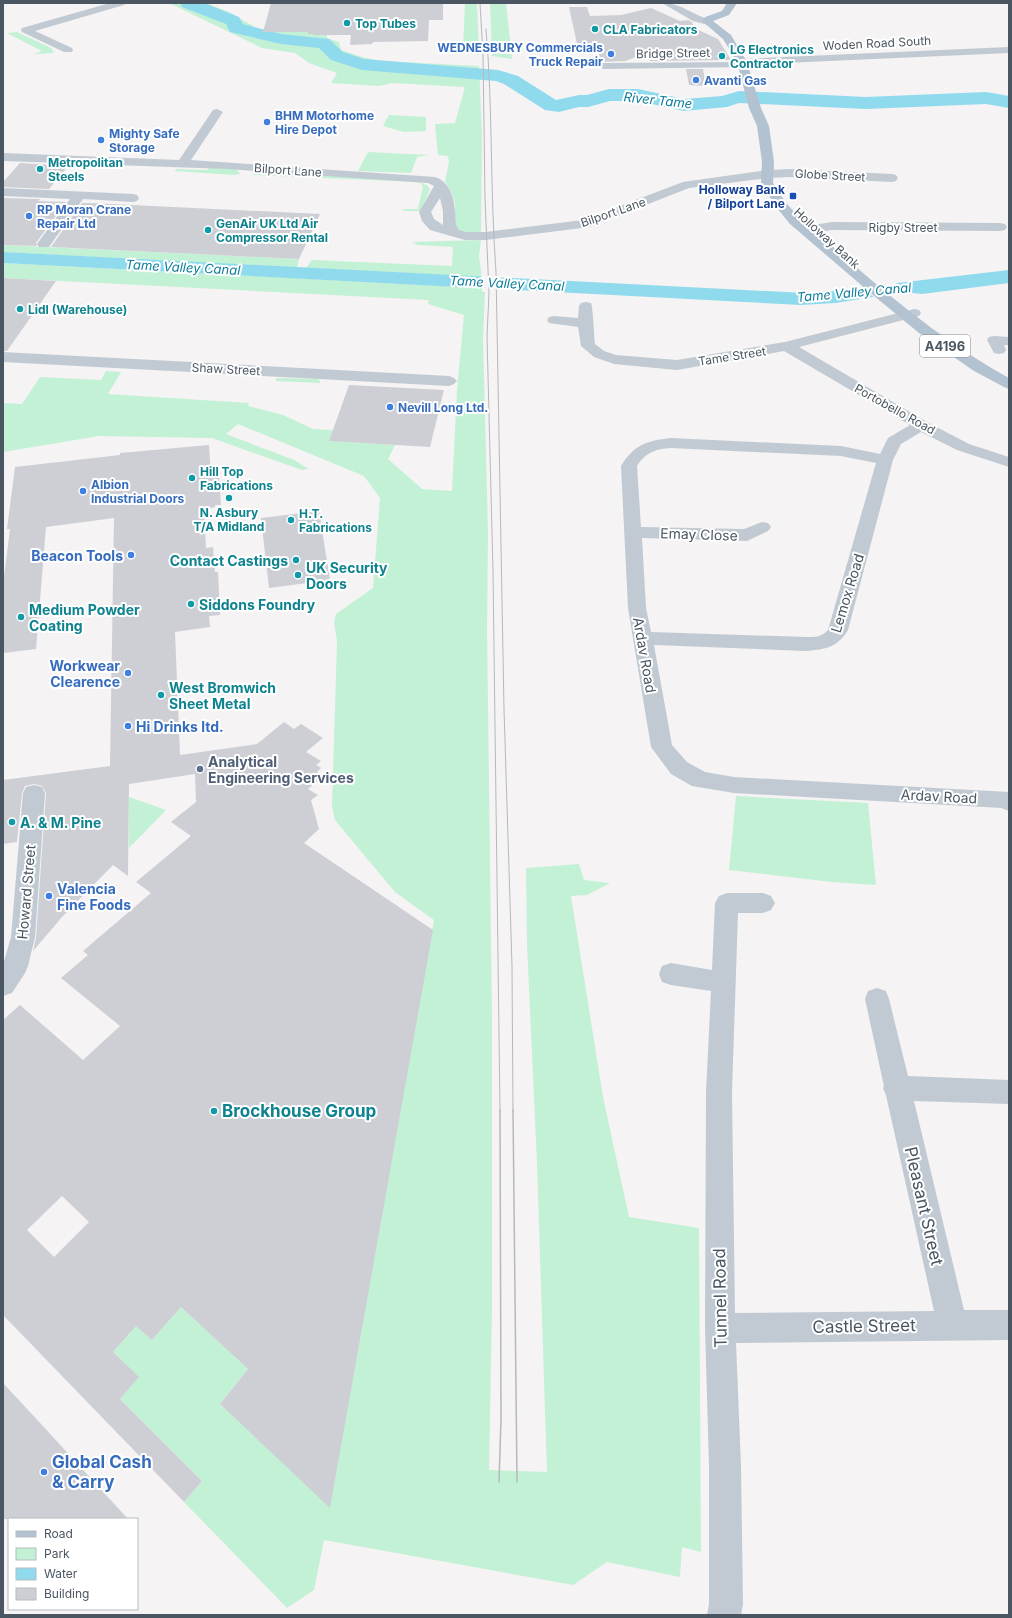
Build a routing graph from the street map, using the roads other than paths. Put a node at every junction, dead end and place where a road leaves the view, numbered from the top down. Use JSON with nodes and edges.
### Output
{"nodes":[{"id":1,"x":121,"y":3,"type":"edge"},
{"id":2,"x":667,"y":3,"type":"edge"},
{"id":3,"x":732,"y":3,"type":"edge"},
{"id":4,"x":739,"y":3,"type":"edge"},
{"id":5,"x":711,"y":21,"type":"junction"},
{"id":6,"x":728,"y":23,"type":"junction"},
{"id":7,"x":68,"y":50,"type":"dead end"},
{"id":8,"x":1009,"y":50,"type":"edge"},
{"id":9,"x":746,"y":62,"type":"junction"},
{"id":10,"x":603,"y":66,"type":"dead end"},
{"id":11,"x":216,"y":112,"type":"dead end"},
{"id":12,"x":3,"y":157,"type":"edge"},
{"id":13,"x":182,"y":164,"type":"junction"},
{"id":14,"x":768,"y":174,"type":"junction"},
{"id":15,"x":892,"y":178,"type":"dead end"},
{"id":16,"x":441,"y":185,"type":"junction"},
{"id":17,"x":3,"y":192,"type":"edge"},
{"id":18,"x":79,"y":196,"type":"junction"},
{"id":19,"x":133,"y":198,"type":"dead end"},
{"id":20,"x":1000,"y":227,"type":"dead end"},
{"id":21,"x":811,"y":229,"type":"junction"},
{"id":22,"x":455,"y":234,"type":"junction"},
{"id":23,"x":44,"y":244,"type":"dead end"},
{"id":24,"x":586,"y":306,"type":"dead end"},
{"id":25,"x":910,"y":314,"type":"junction"},
{"id":26,"x":554,"y":320,"type":"dead end"},
{"id":27,"x":585,"y":323,"type":"junction"},
{"id":28,"x":786,"y":346,"type":"junction"},
{"id":29,"x":3,"y":357,"type":"edge"},
{"id":30,"x":1009,"y":376,"type":"edge"},
{"id":31,"x":449,"y":381,"type":"dead end"},
{"id":32,"x":1009,"y":384,"type":"edge"},
{"id":33,"x":921,"y":425,"type":"junction"},
{"id":34,"x":885,"y":460,"type":"junction"},
{"id":35,"x":1009,"y":462,"type":"edge"},
{"id":36,"x":762,"y":527,"type":"dead end"},
{"id":37,"x":633,"y":532,"type":"junction"},
{"id":38,"x":644,"y":638,"type":"junction"},
{"id":39,"x":34,"y":794,"type":"dead end"},
{"id":40,"x":1009,"y":796,"type":"edge"},
{"id":41,"x":1009,"y":802,"type":"edge"},
{"id":42,"x":763,"y":903,"type":"dead end"},
{"id":43,"x":671,"y":974,"type":"dead end"},
{"id":44,"x":723,"y":982,"type":"junction"},
{"id":45,"x":3,"y":985,"type":"edge"},
{"id":46,"x":877,"y":999,"type":"dead end"},
{"id":47,"x":896,"y":1088,"type":"junction"},
{"id":48,"x":1009,"y":1092,"type":"edge"},
{"id":49,"x":952,"y":1325,"type":"junction"},
{"id":50,"x":1009,"y":1325,"type":"edge"},
{"id":51,"x":720,"y":1328,"type":"junction"},
{"id":52,"x":724,"y":1615,"type":"edge"}],
"edges":[{"from":1,"to":7,"type":"street"},
{"from":2,"to":5,"type":"street"},
{"from":3,"to":5,"type":"main road"},
{"from":4,"to":6,"type":"main road"},
{"from":5,"to":6,"type":"main road"},
{"from":5,"to":9,"type":"main road","name":"Bridge Street","number":"A4196"},
{"from":6,"to":9,"type":"main road","number":"A4196"},
{"from":8,"to":9,"type":"street","name":"Woden Road South"},
{"from":9,"to":10,"type":"street","name":"Bridge Street"},
{"from":9,"to":14,"type":"main road","name":"Holloway Bank","number":"A4196"},
{"from":11,"to":13,"type":"street"},
{"from":12,"to":13,"type":"street","name":"Bilport Lane"},
{"from":13,"to":16,"type":"street","name":"Bilport Lane"},
{"from":14,"to":15,"type":"street","name":"Globe Street"},
{"from":14,"to":21,"type":"main road","name":"Holloway Bank","number":"A4196"},
{"from":14,"to":22,"type":"street","name":"Bilport Lane"},
{"from":16,"to":22,"type":"street"},
{"from":16,"to":22,"type":"street","name":"Bilport Lane"},
{"from":17,"to":18,"type":"street"},
{"from":18,"to":19,"type":"street"},
{"from":18,"to":23,"type":"street"},
{"from":20,"to":21,"type":"street","name":"Rigby Street"},
{"from":21,"to":25,"type":"main road","name":"Holloway Bank","number":"A4196"},
{"from":24,"to":27,"type":"street","name":"Tame Street"},
{"from":25,"to":28,"type":"street","name":"Tame Street"},
{"from":25,"to":30,"type":"main road","number":"A4196"},
{"from":25,"to":32,"type":"main road","number":"A4196"},
{"from":26,"to":27,"type":"street"},
{"from":27,"to":28,"type":"street","name":"Tame Street"},
{"from":28,"to":33,"type":"street","name":"Portobello Road"},
{"from":29,"to":31,"type":"street","name":"Shaw Street"},
{"from":33,"to":34,"type":"street","name":"Lemox Road"},
{"from":33,"to":35,"type":"street","name":"Portobello Road"},
{"from":34,"to":37,"type":"street","name":"Ardav Road"},
{"from":34,"to":38,"type":"street","name":"Lemox Road"},
{"from":36,"to":37,"type":"street","name":"Emay Close"},
{"from":37,"to":38,"type":"street","name":"Ardav Road"},
{"from":38,"to":41,"type":"street","name":"Ardav Road"},
{"from":39,"to":45,"type":"street","name":"Howard Street"},
{"from":40,"to":41,"type":"street"},
{"from":42,"to":44,"type":"street","name":"Tunnel Road"},
{"from":43,"to":44,"type":"street"},
{"from":44,"to":51,"type":"street","name":"Tunnel Road"},
{"from":46,"to":47,"type":"street","name":"Pleasant Street"},
{"from":47,"to":48,"type":"street"},
{"from":47,"to":49,"type":"street","name":"Pleasant Street"},
{"from":49,"to":50,"type":"street","name":"Castle Street"},
{"from":49,"to":51,"type":"street","name":"Castle Street"},
{"from":51,"to":52,"type":"street","name":"Tunnel Road"}]}
